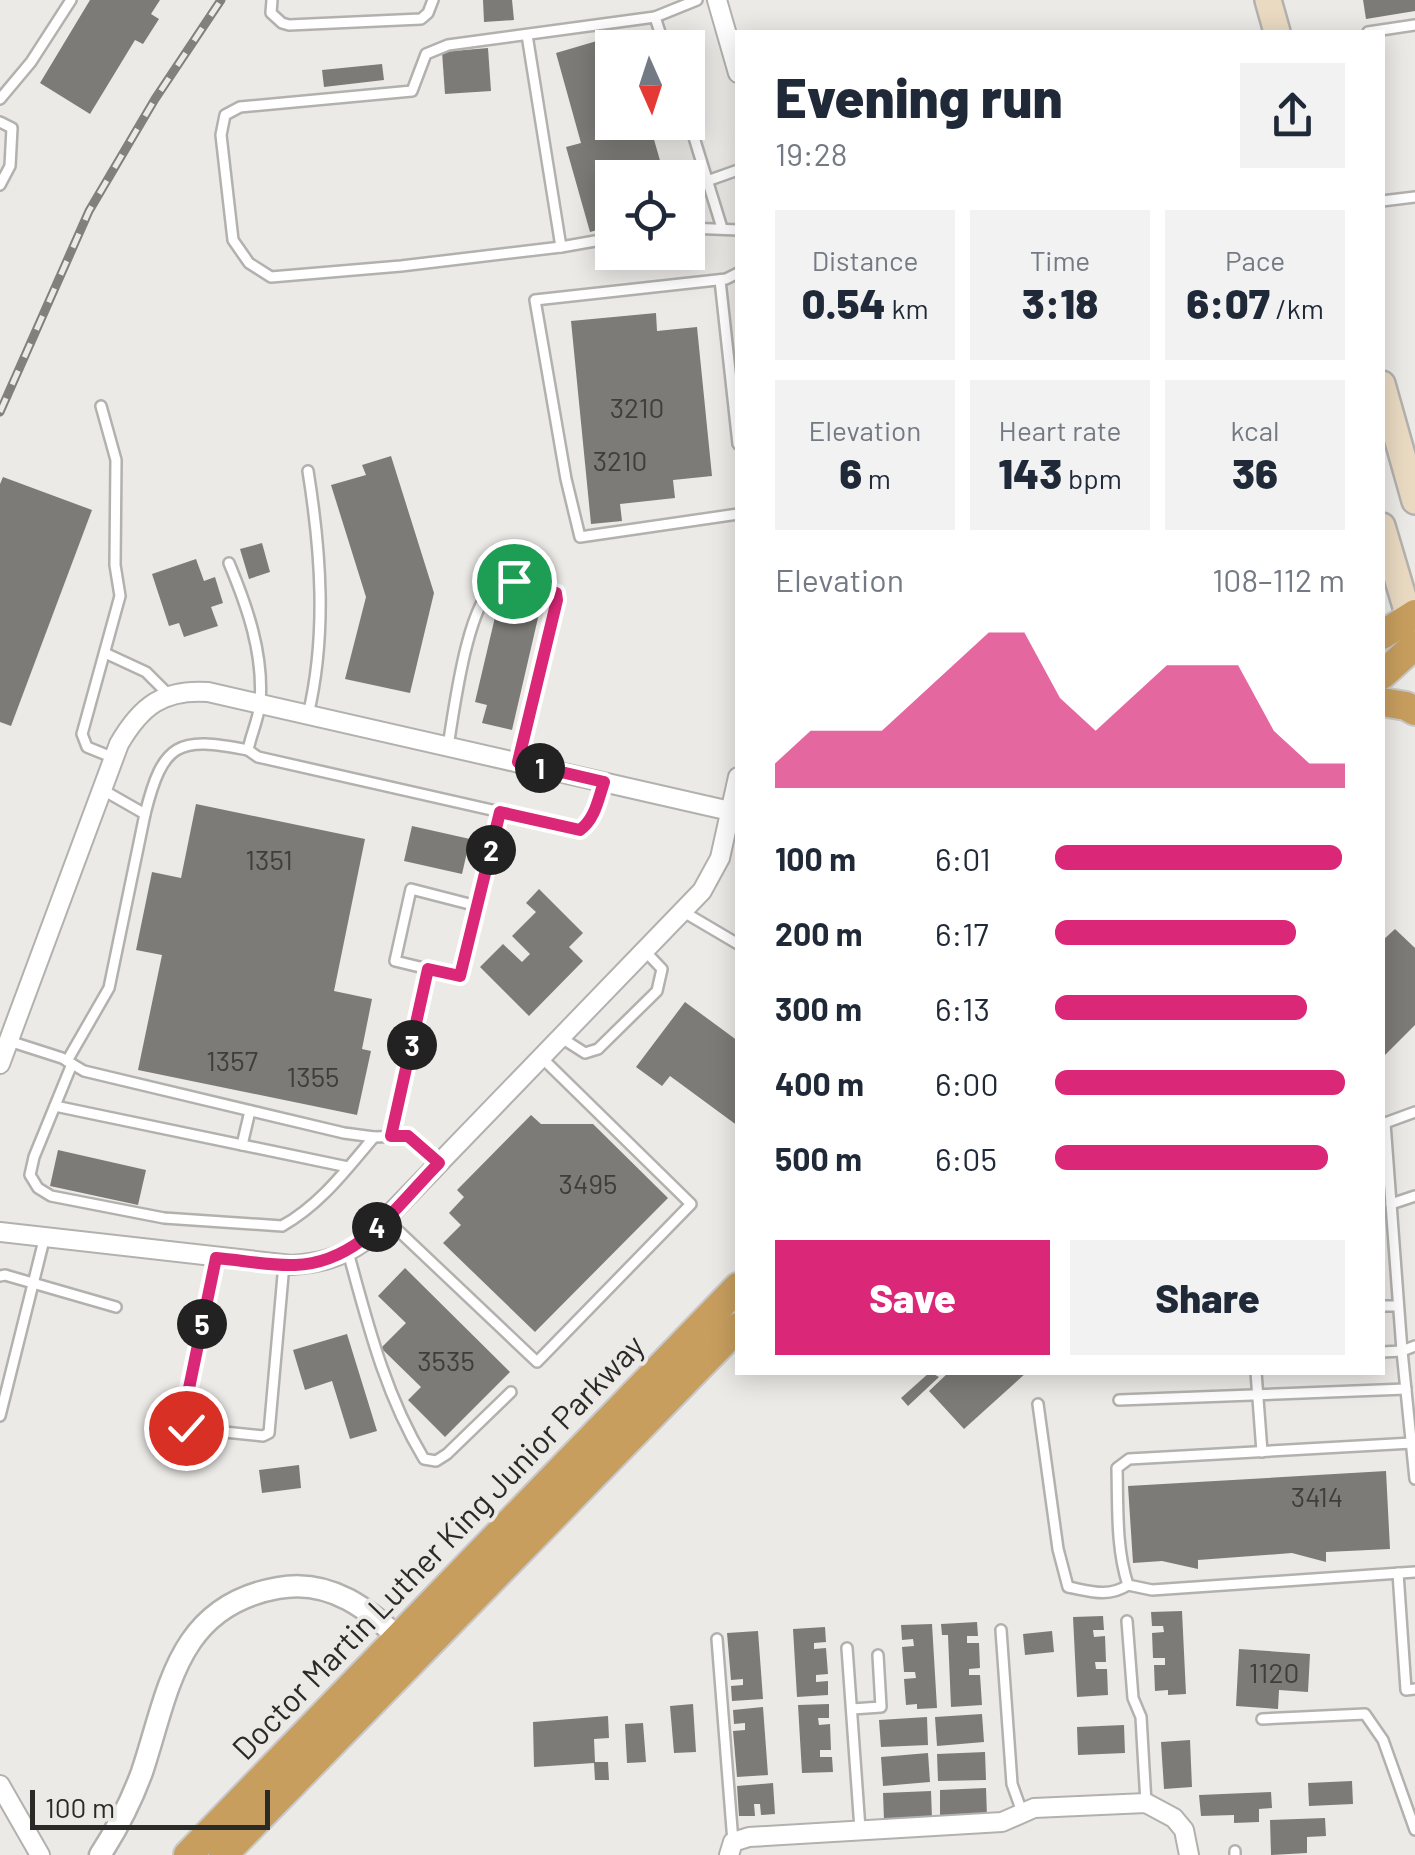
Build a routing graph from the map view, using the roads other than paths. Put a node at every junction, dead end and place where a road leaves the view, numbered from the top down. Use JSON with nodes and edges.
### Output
{"nodes":[{"id":1,"x":71,"y":0,"type":"edge"},
{"id":2,"x":272,"y":0,"type":"edge"},
{"id":3,"x":433,"y":0,"type":"edge"},
{"id":4,"x":697,"y":0,"type":"edge"},
{"id":5,"x":717,"y":0,"type":"edge"},
{"id":6,"x":1268,"y":0,"type":"edge"},
{"id":7,"x":655,"y":17,"type":"junction"},
{"id":8,"x":1415,"y":25,"type":"edge"},
{"id":9,"x":659,"y":30,"type":"edge"},
{"id":10,"x":1276,"y":30,"type":"edge"},
{"id":11,"x":1381,"y":30,"type":"edge"},
{"id":12,"x":528,"y":35,"type":"junction"},
{"id":13,"x":735,"y":62,"type":"edge"},
{"id":14,"x":0,"y":98,"type":"edge"},
{"id":15,"x":0,"y":122,"type":"edge"},
{"id":16,"x":695,"y":140,"type":"edge"},
{"id":17,"x":735,"y":171,"type":"edge"},
{"id":18,"x":708,"y":181,"type":"junction"},
{"id":19,"x":0,"y":185,"type":"edge"},
{"id":20,"x":1415,"y":197,"type":"edge"},
{"id":21,"x":1386,"y":203,"type":"edge"},
{"id":22,"x":705,"y":228,"type":"edge"},
{"id":23,"x":722,"y":228,"type":"junction"},
{"id":24,"x":735,"y":230,"type":"edge"},
{"id":25,"x":595,"y":241,"type":"edge"},
{"id":26,"x":562,"y":247,"type":"junction"},
{"id":27,"x":735,"y":274,"type":"edge"},
{"id":28,"x":720,"y":280,"type":"junction"},
{"id":29,"x":1385,"y":395,"type":"edge"},
{"id":30,"x":101,"y":406,"type":"dead end"},
{"id":31,"x":735,"y":417,"type":"edge"},
{"id":32,"x":308,"y":471,"type":"dead end"},
{"id":33,"x":1415,"y":500,"type":"edge"},
{"id":34,"x":735,"y":514,"type":"edge"},
{"id":35,"x":1385,"y":536,"type":"edge"},
{"id":36,"x":229,"y":562,"type":"dead end"},
{"id":37,"x":1413,"y":629,"type":"edge"},
{"id":38,"x":1385,"y":635,"type":"edge"},
{"id":39,"x":106,"y":654,"type":"junction"},
{"id":40,"x":1385,"y":670,"type":"edge"},
{"id":41,"x":170,"y":696,"type":"junction"},
{"id":42,"x":1385,"y":702,"type":"edge"},
{"id":43,"x":260,"y":704,"type":"junction"},
{"id":44,"x":1415,"y":711,"type":"edge"},
{"id":45,"x":308,"y":715,"type":"junction"},
{"id":46,"x":448,"y":747,"type":"junction"},
{"id":47,"x":248,"y":750,"type":"junction"},
{"id":48,"x":114,"y":758,"type":"junction"},
{"id":49,"x":518,"y":762,"type":"junction"},
{"id":50,"x":604,"y":782,"type":"junction"},
{"id":51,"x":102,"y":790,"type":"junction"},
{"id":52,"x":735,"y":790,"type":"edge"},
{"id":53,"x":730,"y":811,"type":"junction"},
{"id":54,"x":500,"y":812,"type":"junction"},
{"id":55,"x":145,"y":814,"type":"junction"},
{"id":56,"x":478,"y":906,"type":"junction"},
{"id":57,"x":682,"y":911,"type":"junction"},
{"id":58,"x":735,"y":942,"type":"edge"},
{"id":59,"x":644,"y":950,"type":"junction"},
{"id":60,"x":428,"y":969,"type":"junction"},
{"id":61,"x":560,"y":1037,"type":"junction"},
{"id":62,"x":9,"y":1040,"type":"junction"},
{"id":63,"x":542,"y":1056,"type":"junction"},
{"id":64,"x":70,"y":1062,"type":"junction"},
{"id":65,"x":0,"y":1064,"type":"edge"},
{"id":66,"x":55,"y":1106,"type":"junction"},
{"id":67,"x":250,"y":1111,"type":"junction"},
{"id":68,"x":1415,"y":1112,"type":"edge"},
{"id":69,"x":1385,"y":1123,"type":"edge"},
{"id":70,"x":391,"y":1136,"type":"junction"},
{"id":71,"x":374,"y":1137,"type":"junction"},
{"id":72,"x":242,"y":1145,"type":"junction"},
{"id":73,"x":439,"y":1163,"type":"junction"},
{"id":74,"x":1385,"y":1163,"type":"edge"},
{"id":75,"x":348,"y":1167,"type":"junction"},
{"id":76,"x":1415,"y":1196,"type":"edge"},
{"id":77,"x":1388,"y":1209,"type":"edge"},
{"id":78,"x":385,"y":1218,"type":"junction"},
{"id":79,"x":0,"y":1232,"type":"edge"},
{"id":80,"x":44,"y":1240,"type":"junction"},
{"id":81,"x":348,"y":1252,"type":"junction"},
{"id":82,"x":1385,"y":1256,"type":"edge"},
{"id":83,"x":1395,"y":1256,"type":"junction"},
{"id":84,"x":216,"y":1258,"type":"junction"},
{"id":85,"x":284,"y":1264,"type":"junction"},
{"id":86,"x":0,"y":1276,"type":"edge"},
{"id":87,"x":33,"y":1284,"type":"junction"},
{"id":88,"x":735,"y":1291,"type":"edge"},
{"id":89,"x":1385,"y":1306,"type":"edge"},
{"id":90,"x":1398,"y":1306,"type":"junction"},
{"id":91,"x":116,"y":1307,"type":"dead end"},
{"id":92,"x":735,"y":1330,"type":"edge"},
{"id":93,"x":1415,"y":1346,"type":"edge"},
{"id":94,"x":1402,"y":1350,"type":"junction"},
{"id":95,"x":1385,"y":1352,"type":"edge"},
{"id":96,"x":1256,"y":1375,"type":"edge"},
{"id":97,"x":1406,"y":1390,"type":"junction"},
{"id":98,"x":511,"y":1392,"type":"dead end"},
{"id":99,"x":1258,"y":1395,"type":"junction"},
{"id":100,"x":1119,"y":1400,"type":"dead end"},
{"id":101,"x":1038,"y":1404,"type":"dead end"},
{"id":102,"x":0,"y":1416,"type":"edge"},
{"id":103,"x":1412,"y":1443,"type":"junction"},
{"id":104,"x":1262,"y":1452,"type":"junction"},
{"id":105,"x":1415,"y":1479,"type":"edge"},
{"id":106,"x":1415,"y":1572,"type":"edge"},
{"id":107,"x":1398,"y":1574,"type":"junction"},
{"id":108,"x":1128,"y":1585,"type":"junction"},
{"id":109,"x":1127,"y":1620,"type":"dead end"},
{"id":110,"x":1001,"y":1630,"type":"dead end"},
{"id":111,"x":397,"y":1636,"type":"junction"},
{"id":112,"x":717,"y":1639,"type":"dead end"},
{"id":113,"x":847,"y":1648,"type":"dead end"},
{"id":114,"x":878,"y":1655,"type":"dead end"},
{"id":115,"x":418,"y":1656,"type":"junction"},
{"id":116,"x":1415,"y":1689,"type":"edge"},
{"id":117,"x":852,"y":1710,"type":"junction"},
{"id":118,"x":1262,"y":1719,"type":"dead end"},
{"id":119,"x":0,"y":1785,"type":"edge"},
{"id":120,"x":1146,"y":1803,"type":"junction"},
{"id":121,"x":1023,"y":1815,"type":"junction"},
{"id":122,"x":860,"y":1829,"type":"junction"},
{"id":123,"x":1415,"y":1830,"type":"edge"},
{"id":124,"x":731,"y":1848,"type":"edge"},
{"id":125,"x":40,"y":1855,"type":"edge"},
{"id":126,"x":100,"y":1855,"type":"edge"},
{"id":127,"x":188,"y":1855,"type":"edge"},
{"id":128,"x":223,"y":1855,"type":"edge"},
{"id":129,"x":1189,"y":1855,"type":"edge"}],
"edges":[{"from":1,"to":14,"type":"lane"},
{"from":2,"to":3,"type":"lane"},
{"from":4,"to":7,"type":"lane"},
{"from":5,"to":13,"type":"street"},
{"from":6,"to":10,"type":"main road"},
{"from":7,"to":9,"type":"lane"},
{"from":7,"to":12,"type":"lane"},
{"from":8,"to":11,"type":"lane"},
{"from":12,"to":26,"type":"lane"},
{"from":12,"to":26,"type":"lane"},
{"from":15,"to":19,"type":"lane"},
{"from":16,"to":18,"type":"lane"},
{"from":17,"to":18,"type":"lane"},
{"from":18,"to":23,"type":"lane"},
{"from":20,"to":21,"type":"lane"},
{"from":22,"to":23,"type":"lane"},
{"from":23,"to":24,"type":"lane"},
{"from":25,"to":26,"type":"lane"},
{"from":27,"to":28,"type":"lane"},
{"from":28,"to":31,"type":"lane"},
{"from":28,"to":34,"type":"lane"},
{"from":29,"to":33,"type":"main road"},
{"from":30,"to":39,"type":"lane"},
{"from":32,"to":45,"type":"lane"},
{"from":35,"to":37,"type":"main road"},
{"from":36,"to":43,"type":"lane"},
{"from":37,"to":38,"type":"highway"},
{"from":37,"to":40,"type":"highway"},
{"from":39,"to":41,"type":"lane"},
{"from":39,"to":48,"type":"lane"},
{"from":41,"to":43,"type":"street"},
{"from":41,"to":48,"type":"street"},
{"from":42,"to":44,"type":"highway"},
{"from":43,"to":45,"type":"street"},
{"from":43,"to":47,"type":"lane"},
{"from":45,"to":46,"type":"street"},
{"from":46,"to":49,"type":"street"},
{"from":46,"to":49,"type":"lane"},
{"from":47,"to":54,"type":"lane"},
{"from":47,"to":55,"type":"lane"},
{"from":48,"to":51,"type":"street"},
{"from":49,"to":50,"type":"street"},
{"from":50,"to":53,"type":"street"},
{"from":50,"to":54,"type":"lane"},
{"from":51,"to":55,"type":"lane"},
{"from":51,"to":62,"type":"street"},
{"from":52,"to":53,"type":"street"},
{"from":53,"to":57,"type":"street"},
{"from":54,"to":56,"type":"lane"},
{"from":55,"to":64,"type":"lane"},
{"from":56,"to":60,"type":"lane"},
{"from":56,"to":60,"type":"lane"},
{"from":57,"to":58,"type":"lane"},
{"from":57,"to":59,"type":"street"},
{"from":59,"to":61,"type":"street"},
{"from":59,"to":61,"type":"lane"},
{"from":60,"to":70,"type":"lane"},
{"from":61,"to":63,"type":"street"},
{"from":62,"to":64,"type":"lane"},
{"from":62,"to":65,"type":"street"},
{"from":63,"to":73,"type":"street"},
{"from":63,"to":78,"type":"lane"},
{"from":64,"to":66,"type":"lane"},
{"from":64,"to":67,"type":"lane"},
{"from":66,"to":72,"type":"lane"},
{"from":66,"to":75,"type":"lane"},
{"from":67,"to":71,"type":"lane"},
{"from":67,"to":72,"type":"lane"},
{"from":68,"to":69,"type":"lane"},
{"from":70,"to":71,"type":"lane"},
{"from":70,"to":73,"type":"lane"},
{"from":71,"to":75,"type":"lane"},
{"from":72,"to":75,"type":"lane"},
{"from":73,"to":78,"type":"street"},
{"from":74,"to":77,"type":"lane"},
{"from":76,"to":77,"type":"lane"},
{"from":77,"to":83,"type":"lane"},
{"from":78,"to":81,"type":"street"},
{"from":79,"to":80,"type":"street"},
{"from":80,"to":84,"type":"street"},
{"from":80,"to":87,"type":"lane"},
{"from":81,"to":85,"type":"street"},
{"from":81,"to":98,"type":"lane"},
{"from":82,"to":83,"type":"lane"},
{"from":83,"to":90,"type":"lane"},
{"from":84,"to":85,"type":"street"},
{"from":84,"to":85,"type":"lane"},
{"from":86,"to":87,"type":"lane"},
{"from":87,"to":91,"type":"lane"},
{"from":87,"to":102,"type":"lane"},
{"from":88,"to":111,"type":"highway","name":"Doctor Martin Luther King Junior Parkway"},
{"from":89,"to":90,"type":"lane"},
{"from":90,"to":94,"type":"lane"},
{"from":92,"to":115,"type":"highway","name":"Doctor Martin Luther King Junior Parkway"},
{"from":93,"to":94,"type":"lane"},
{"from":94,"to":95,"type":"lane"},
{"from":94,"to":97,"type":"lane"},
{"from":96,"to":99,"type":"lane"},
{"from":97,"to":99,"type":"lane"},
{"from":97,"to":103,"type":"lane"},
{"from":99,"to":100,"type":"lane"},
{"from":99,"to":104,"type":"lane"},
{"from":101,"to":108,"type":"lane"},
{"from":103,"to":104,"type":"lane"},
{"from":103,"to":105,"type":"lane"},
{"from":104,"to":108,"type":"lane"},
{"from":106,"to":107,"type":"lane"},
{"from":107,"to":108,"type":"lane"},
{"from":107,"to":116,"type":"lane"},
{"from":109,"to":120,"type":"lane"},
{"from":110,"to":121,"type":"lane"},
{"from":111,"to":115,"type":"street"},
{"from":111,"to":126,"type":"street"},
{"from":111,"to":127,"type":"highway","name":"Doctor Martin Luther King Junior Parkway"},
{"from":112,"to":124,"type":"lane"},
{"from":113,"to":117,"type":"lane"},
{"from":114,"to":117,"type":"lane"},
{"from":115,"to":128,"type":"highway","name":"Doctor Martin Luther King Junior Parkway"},
{"from":117,"to":122,"type":"lane"},
{"from":118,"to":123,"type":"lane"},
{"from":119,"to":125,"type":"street"},
{"from":120,"to":121,"type":"street"},
{"from":120,"to":129,"type":"street"},
{"from":121,"to":122,"type":"street"},
{"from":122,"to":124,"type":"street"}]}
